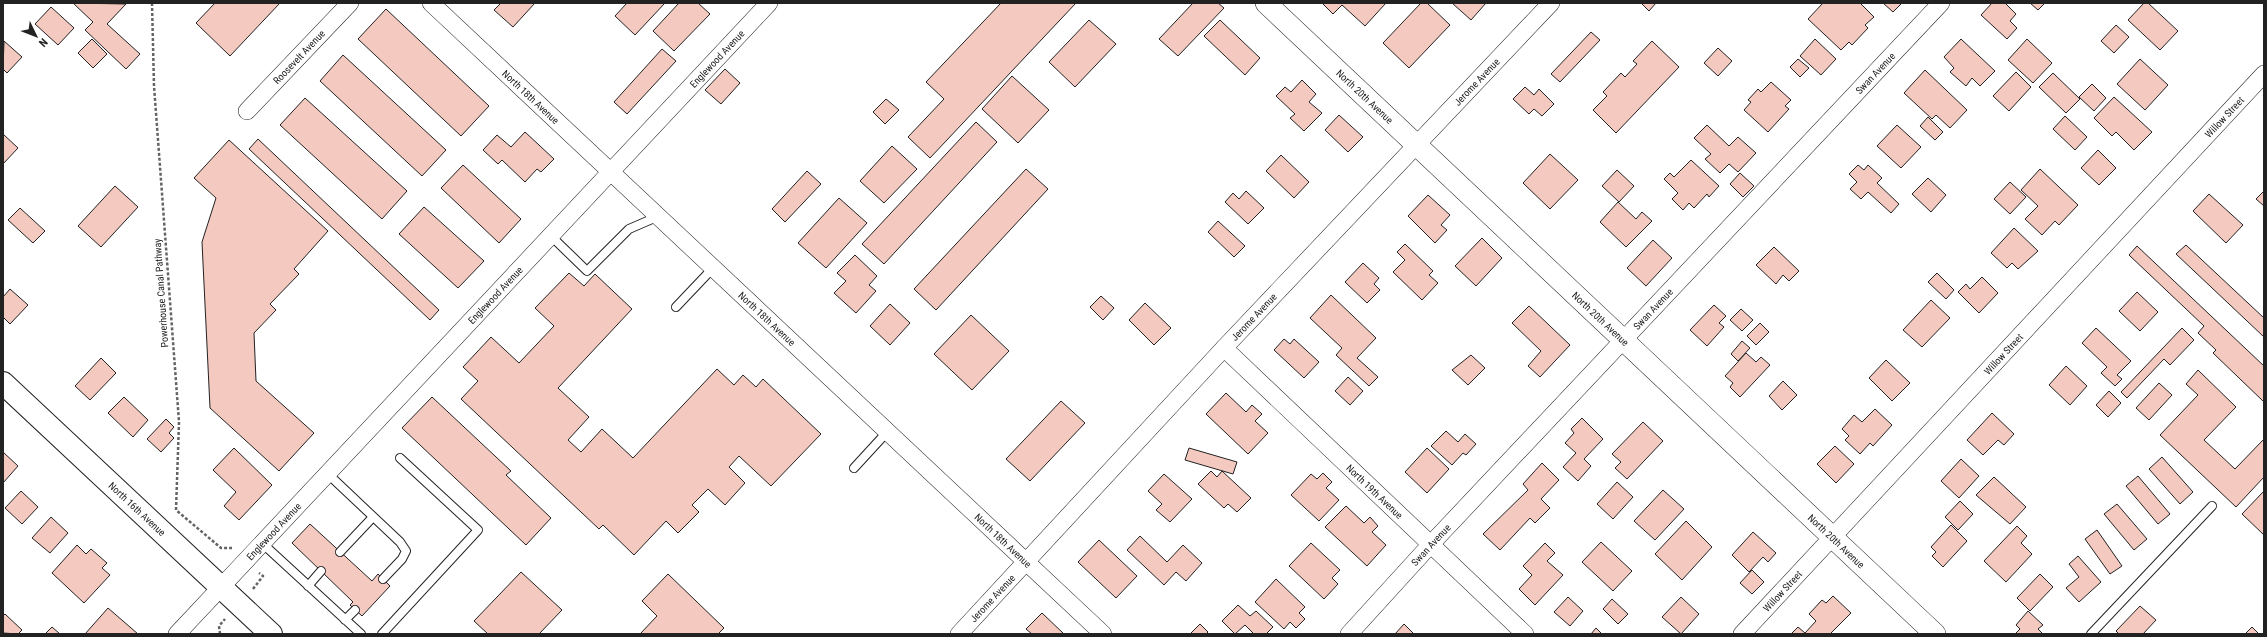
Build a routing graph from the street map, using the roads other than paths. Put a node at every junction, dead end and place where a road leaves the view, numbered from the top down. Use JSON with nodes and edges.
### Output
{"nodes":[{"id":1,"x":350,"y":3,"type":"edge"},
{"id":2,"x":431,"y":3,"type":"edge"},
{"id":3,"x":768,"y":3,"type":"edge"},
{"id":4,"x":1266,"y":3,"type":"edge"},
{"id":5,"x":1551,"y":3,"type":"edge"},
{"id":6,"x":1941,"y":3,"type":"edge"},
{"id":7,"x":2264,"y":74,"type":"edge"},
{"id":8,"x":247,"y":111,"type":"dead end"},
{"id":9,"x":1417,"y":144,"type":"junction"},
{"id":10,"x":611,"y":171,"type":"junction"},
{"id":11,"x":659,"y":216,"type":"junction"},
{"id":12,"x":551,"y":236,"type":"junction"},
{"id":13,"x":714,"y":268,"type":"junction"},
{"id":14,"x":676,"y":307,"type":"dead end"},
{"id":15,"x":1623,"y":340,"type":"junction"},
{"id":16,"x":1224,"y":348,"type":"junction"},
{"id":17,"x":4,"y":385,"type":"edge"},
{"id":18,"x":888,"y":431,"type":"junction"},
{"id":19,"x":400,"y":458,"type":"dead end"},
{"id":20,"x":854,"y":468,"type":"dead end"},
{"id":21,"x":328,"y":474,"type":"junction"},
{"id":22,"x":2212,"y":506,"type":"dead end"},
{"id":23,"x":373,"y":517,"type":"junction"},
{"id":24,"x":1832,"y":536,"type":"junction"},
{"id":25,"x":263,"y":544,"type":"junction"},
{"id":26,"x":1431,"y":544,"type":"junction"},
{"id":27,"x":340,"y":552,"type":"dead end"},
{"id":28,"x":1027,"y":561,"type":"junction"},
{"id":29,"x":321,"y":571,"type":"dead end"},
{"id":30,"x":383,"y":579,"type":"dead end"},
{"id":31,"x":308,"y":586,"type":"junction"},
{"id":32,"x":222,"y":587,"type":"junction"},
{"id":33,"x":355,"y":610,"type":"dead end"},
{"id":34,"x":345,"y":620,"type":"junction"},
{"id":35,"x":178,"y":634,"type":"edge"},
{"id":36,"x":271,"y":634,"type":"edge"},
{"id":37,"x":361,"y":634,"type":"edge"},
{"id":38,"x":382,"y":634,"type":"edge"},
{"id":39,"x":959,"y":634,"type":"edge"},
{"id":40,"x":1103,"y":634,"type":"edge"},
{"id":41,"x":1349,"y":634,"type":"edge"},
{"id":42,"x":1525,"y":634,"type":"edge"},
{"id":43,"x":1742,"y":634,"type":"edge"},
{"id":44,"x":1935,"y":634,"type":"edge"},
{"id":45,"x":2091,"y":634,"type":"edge"}],
"edges":[{"from":1,"to":8,"type":"street","name":"Roosevelt Avenue"},
{"from":2,"to":10,"type":"street","name":"North 18th Avenue"},
{"from":3,"to":10,"type":"street","name":"Englewood Avenue"},
{"from":4,"to":9,"type":"street","name":"North 20th Avenue"},
{"from":5,"to":9,"type":"street","name":"Jerome Avenue"},
{"from":6,"to":15,"type":"street","name":"Swan Avenue"},
{"from":7,"to":24,"type":"street","name":"Willow Street"},
{"from":9,"to":15,"type":"street","name":"North 20th Avenue"},
{"from":9,"to":16,"type":"street","name":"Jerome Avenue"},
{"from":10,"to":11,"type":"street","name":"North 18th Avenue"},
{"from":10,"to":12,"type":"street","name":"Englewood Avenue"},
{"from":11,"to":12,"type":"lane"},
{"from":11,"to":13,"type":"street","name":"North 18th Avenue"},
{"from":12,"to":21,"type":"street","name":"Englewood Avenue"},
{"from":13,"to":14,"type":"lane"},
{"from":13,"to":18,"type":"street","name":"North 18th Avenue"},
{"from":15,"to":24,"type":"street","name":"North 20th Avenue"},
{"from":15,"to":26,"type":"street","name":"Swan Avenue"},
{"from":16,"to":26,"type":"street","name":"North 19th Avenue"},
{"from":16,"to":28,"type":"street","name":"Jerome Avenue"},
{"from":17,"to":32,"type":"main road","name":"North 16th Avenue"},
{"from":18,"to":20,"type":"lane"},
{"from":18,"to":28,"type":"street","name":"North 18th Avenue"},
{"from":19,"to":38,"type":"lane"},
{"from":21,"to":23,"type":"lane"},
{"from":21,"to":25,"type":"street","name":"Englewood Avenue"},
{"from":22,"to":45,"type":"lane"},
{"from":23,"to":27,"type":"lane"},
{"from":23,"to":30,"type":"lane"},
{"from":24,"to":43,"type":"street","name":"Willow Street"},
{"from":24,"to":44,"type":"street","name":"North 20th Avenue"},
{"from":25,"to":31,"type":"lane"},
{"from":25,"to":32,"type":"street","name":"Englewood Avenue"},
{"from":26,"to":41,"type":"street","name":"Swan Avenue"},
{"from":26,"to":42,"type":"street","name":"North 19th Avenue"},
{"from":28,"to":39,"type":"street","name":"Jerome Avenue"},
{"from":28,"to":40,"type":"street","name":"North 18th Avenue"},
{"from":29,"to":31,"type":"lane"},
{"from":31,"to":34,"type":"lane"},
{"from":32,"to":35,"type":"street","name":"Englewood Avenue"},
{"from":32,"to":36,"type":"main road","name":"North 16th Avenue"},
{"from":33,"to":34,"type":"lane"},
{"from":34,"to":37,"type":"lane"}]}
